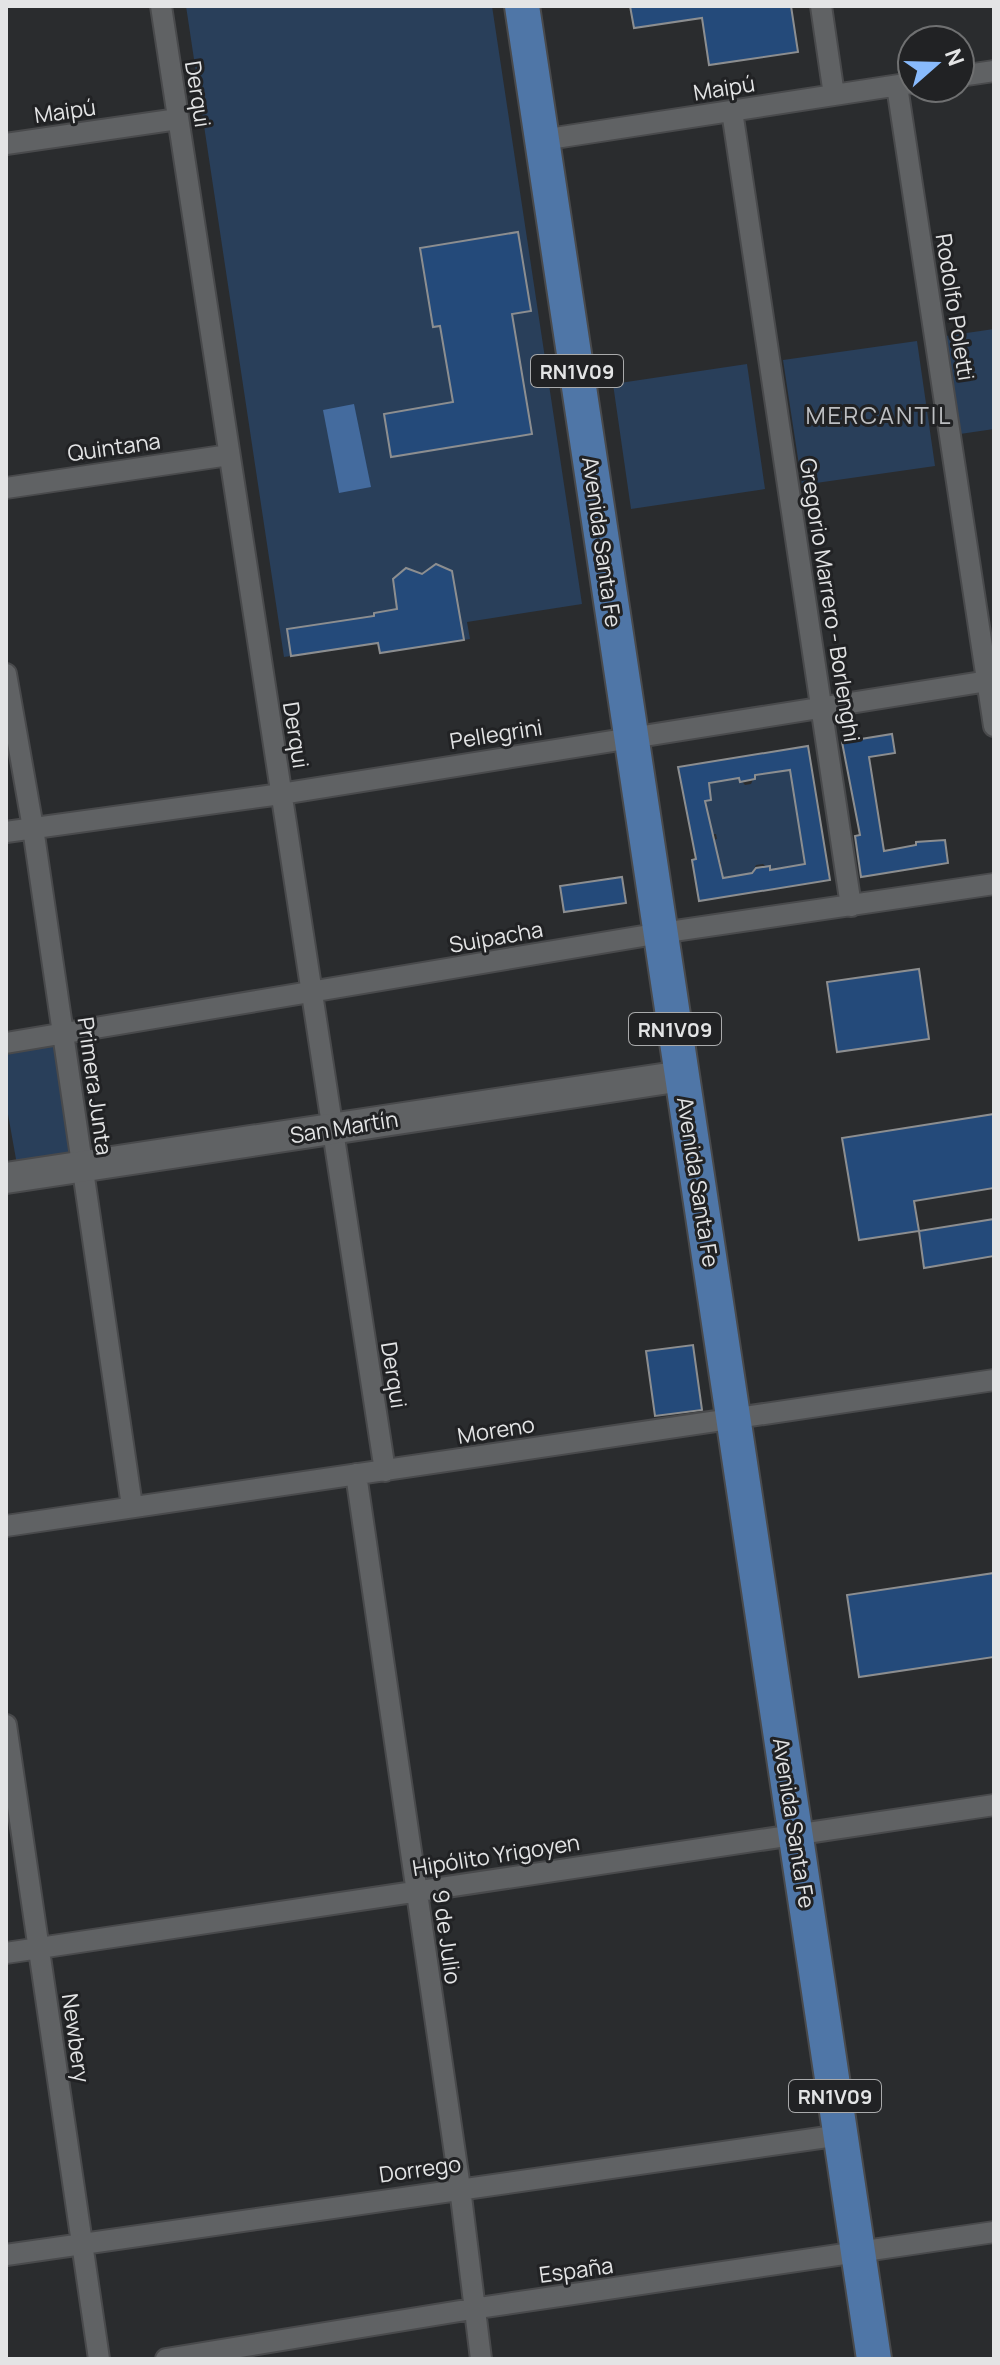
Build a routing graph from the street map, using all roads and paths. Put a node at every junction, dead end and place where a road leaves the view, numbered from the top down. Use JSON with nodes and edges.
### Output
{"nodes":[{"id":1,"x":161,"y":6,"type":"edge"},
{"id":2,"x":522,"y":6,"type":"edge"},
{"id":3,"x":821,"y":6,"type":"edge"},
{"id":4,"x":896,"y":85,"type":"edge"},
{"id":5,"x":834,"y":95,"type":"junction"},
{"id":6,"x":907,"y":104,"type":"edge"},
{"id":7,"x":732,"y":111,"type":"junction"},
{"id":8,"x":178,"y":119,"type":"junction"},
{"id":9,"x":542,"y":140,"type":"junction"},
{"id":10,"x":6,"y":144,"type":"edge"},
{"id":11,"x":229,"y":455,"type":"junction"},
{"id":12,"x":6,"y":488,"type":"edge"},
{"id":13,"x":6,"y":674,"type":"edge"},
{"id":14,"x":991,"y":681,"type":"edge"},
{"id":15,"x":822,"y":708,"type":"junction"},
{"id":16,"x":994,"y":726,"type":"edge"},
{"id":17,"x":631,"y":736,"type":"junction"},
{"id":18,"x":281,"y":794,"type":"junction"},
{"id":19,"x":33,"y":828,"type":"junction"},
{"id":20,"x":6,"y":832,"type":"edge"},
{"id":21,"x":994,"y":884,"type":"edge"},
{"id":22,"x":851,"y":906,"type":"junction"},
{"id":23,"x":661,"y":933,"type":"junction"},
{"id":24,"x":311,"y":992,"type":"junction"},
{"id":25,"x":63,"y":1034,"type":"junction"},
{"id":26,"x":6,"y":1043,"type":"edge"},
{"id":27,"x":682,"y":1076,"type":"junction"},
{"id":28,"x":332,"y":1129,"type":"junction"},
{"id":29,"x":83,"y":1166,"type":"junction"},
{"id":30,"x":6,"y":1178,"type":"edge"},
{"id":31,"x":994,"y":1380,"type":"edge"},
{"id":32,"x":734,"y":1418,"type":"junction"},
{"id":33,"x":385,"y":1471,"type":"junction"},
{"id":34,"x":356,"y":1474,"type":"junction"},
{"id":35,"x":132,"y":1506,"type":"junction"},
{"id":36,"x":6,"y":1526,"type":"edge"},
{"id":37,"x":6,"y":1725,"type":"edge"},
{"id":38,"x":994,"y":1805,"type":"edge"},
{"id":39,"x":796,"y":1834,"type":"junction"},
{"id":40,"x":416,"y":1891,"type":"junction"},
{"id":41,"x":39,"y":1948,"type":"junction"},
{"id":42,"x":6,"y":1953,"type":"edge"},
{"id":43,"x":841,"y":2135,"type":"junction"},
{"id":44,"x":460,"y":2188,"type":"junction"},
{"id":45,"x":994,"y":2232,"type":"edge"},
{"id":46,"x":82,"y":2243,"type":"junction"},
{"id":47,"x":859,"y":2254,"type":"junction"},
{"id":48,"x":6,"y":2255,"type":"edge"},
{"id":49,"x":472,"y":2309,"type":"junction"},
{"id":50,"x":99,"y":2359,"type":"edge"},
{"id":51,"x":166,"y":2359,"type":"edge"},
{"id":52,"x":481,"y":2359,"type":"edge"},
{"id":53,"x":874,"y":2359,"type":"edge"}],
"edges":[{"from":1,"to":8,"type":"street","name":"Derqui"},
{"from":2,"to":9,"type":"main road","name":"Avenida Santa Fe","number":"RN1V09"},
{"from":3,"to":5,"type":"street"},
{"from":4,"to":5,"type":"street","name":"Maipú"},
{"from":5,"to":7,"type":"street","name":"Maipú"},
{"from":6,"to":14,"type":"street","name":"Rodolfo Poletti"},
{"from":7,"to":9,"type":"street","name":"Maipú"},
{"from":7,"to":15,"type":"street","name":"Gregorio Marrero - Borlenghi"},
{"from":8,"to":10,"type":"street","name":"Maipú"},
{"from":8,"to":11,"type":"street","name":"Derqui"},
{"from":9,"to":17,"type":"main road","name":"Avenida Santa Fe","number":"RN1V09"},
{"from":11,"to":12,"type":"street","name":"Quintana"},
{"from":11,"to":18,"type":"street","name":"Derqui"},
{"from":13,"to":19,"type":"street","name":"Primera Junta"},
{"from":14,"to":15,"type":"street","name":"Pellegrini"},
{"from":14,"to":16,"type":"street","name":"Rodolfo Poletti"},
{"from":15,"to":17,"type":"street","name":"Pellegrini"},
{"from":15,"to":22,"type":"street","name":"Gregorio Marrero - Borlenghi"},
{"from":17,"to":18,"type":"street","name":"Pellegrini"},
{"from":17,"to":23,"type":"main road","name":"Avenida Santa Fe","number":"RN1V09"},
{"from":18,"to":19,"type":"street","name":"Pellegrini"},
{"from":18,"to":24,"type":"street","name":"Derqui"},
{"from":19,"to":20,"type":"street","name":"Pellegrini"},
{"from":19,"to":25,"type":"street","name":"Primera Junta"},
{"from":21,"to":22,"type":"street","name":"Suipacha"},
{"from":22,"to":23,"type":"street","name":"Suipacha"},
{"from":23,"to":24,"type":"street","name":"Suipacha"},
{"from":23,"to":27,"type":"main road","name":"Avenida Santa Fe","number":"RN1V09"},
{"from":24,"to":25,"type":"street","name":"Suipacha"},
{"from":24,"to":28,"type":"street","name":"Derqui"},
{"from":25,"to":26,"type":"street","name":"Suipacha"},
{"from":25,"to":29,"type":"street","name":"Primera Junta"},
{"from":27,"to":28,"type":"main road","name":"San Martín"},
{"from":27,"to":32,"type":"main road","name":"Avenida Santa Fe","number":"RN1V09"},
{"from":28,"to":29,"type":"main road","name":"San Martín"},
{"from":28,"to":33,"type":"street","name":"Derqui"},
{"from":29,"to":30,"type":"main road","name":"San Martín"},
{"from":29,"to":35,"type":"street","name":"Primera Junta"},
{"from":31,"to":32,"type":"street","name":"Moreno"},
{"from":32,"to":33,"type":"street","name":"Moreno"},
{"from":32,"to":39,"type":"main road","name":"Avenida Santa Fe","number":"RN1V09"},
{"from":33,"to":34,"type":"street","name":"Moreno"},
{"from":34,"to":35,"type":"street","name":"Moreno"},
{"from":34,"to":40,"type":"street","name":"9 de Julio"},
{"from":35,"to":36,"type":"street","name":"Moreno"},
{"from":37,"to":41,"type":"street","name":"Newbery"},
{"from":38,"to":39,"type":"street","name":"Hipólito Yrigoyen"},
{"from":39,"to":40,"type":"street","name":"Hipólito Yrigoyen"},
{"from":39,"to":43,"type":"main road","name":"Avenida Santa Fe","number":"RN1V09"},
{"from":40,"to":41,"type":"street","name":"Hipólito Yrigoyen"},
{"from":40,"to":44,"type":"street","name":"9 de Julio"},
{"from":41,"to":42,"type":"street","name":"Hipólito Yrigoyen"},
{"from":41,"to":46,"type":"street","name":"Newbery"},
{"from":43,"to":44,"type":"street","name":"Dorrego"},
{"from":43,"to":47,"type":"main road","name":"Avenida Santa Fe","number":"RN1V09"},
{"from":44,"to":46,"type":"street","name":"Dorrego"},
{"from":44,"to":49,"type":"street","name":"9 de Julio"},
{"from":45,"to":47,"type":"street","name":"España"},
{"from":46,"to":48,"type":"street","name":"Dorrego"},
{"from":46,"to":50,"type":"street","name":"Newbery"},
{"from":47,"to":49,"type":"street","name":"España"},
{"from":47,"to":53,"type":"main road","name":"Avenida Santa Fe","number":"RN1V09"},
{"from":49,"to":51,"type":"street","name":"España"},
{"from":49,"to":52,"type":"street","name":"9 de Julio"}]}
